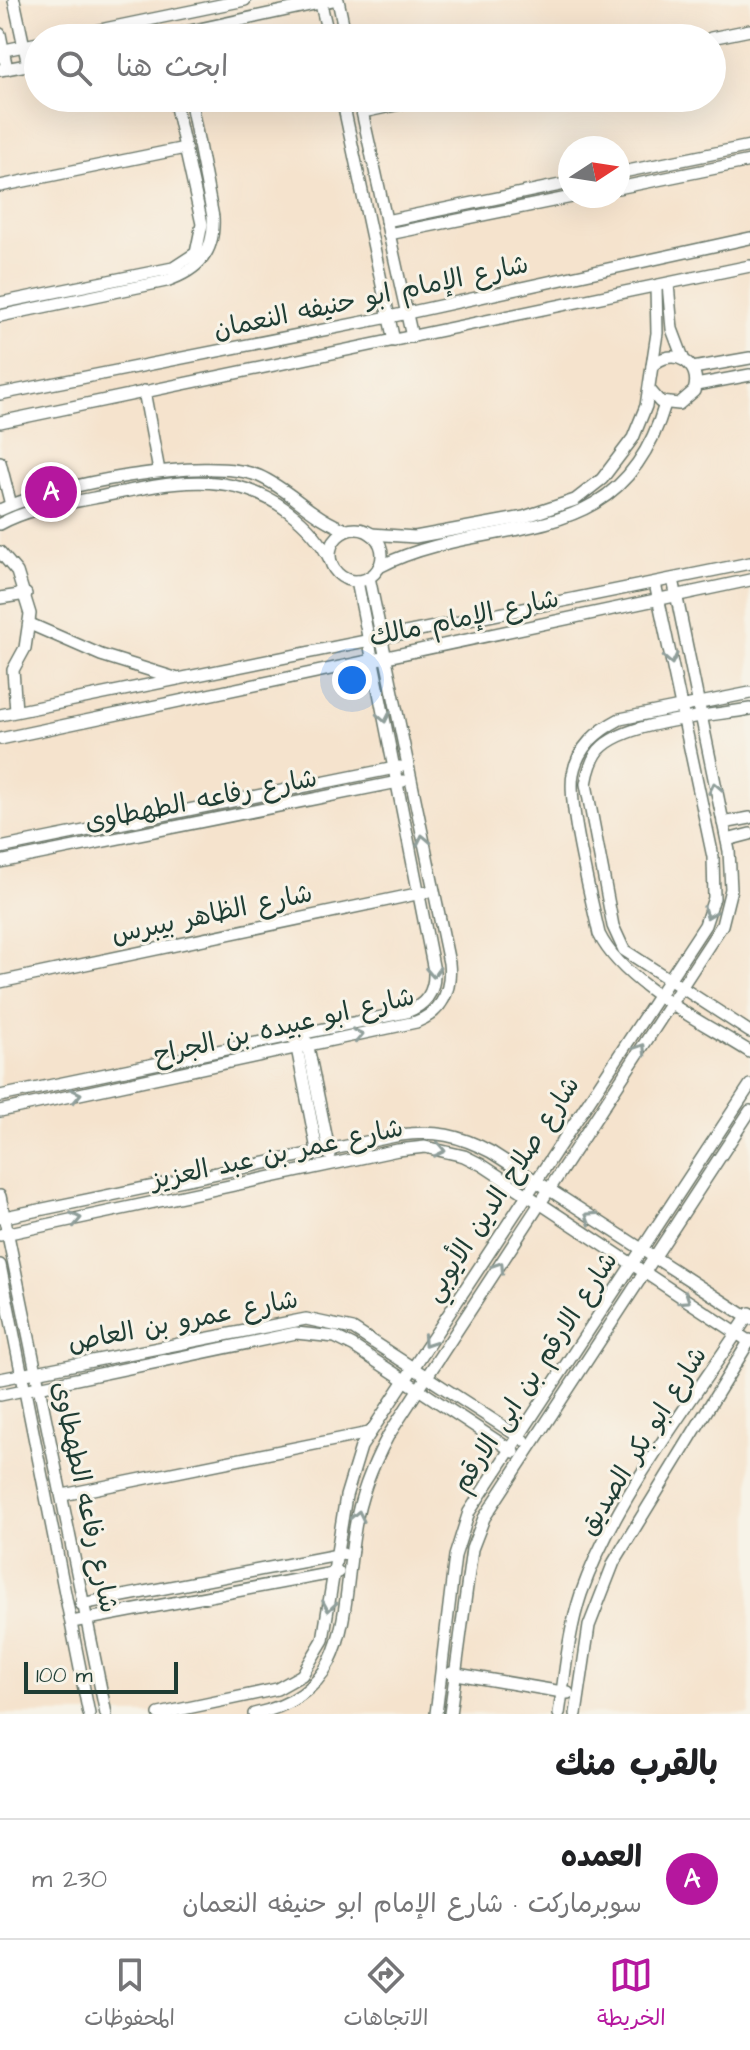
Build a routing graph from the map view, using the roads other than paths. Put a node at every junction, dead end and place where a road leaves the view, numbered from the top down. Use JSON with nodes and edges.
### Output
{"nodes":[{"id":1,"x":14,"y":0,"type":"edge"},
{"id":2,"x":245,"y":0,"type":"edge"},
{"id":3,"x":328,"y":1,"type":"edge"},
{"id":4,"x":171,"y":15,"type":"junction"},
{"id":5,"x":157,"y":18,"type":"junction"},
{"id":6,"x":128,"y":24,"type":"edge"},
{"id":7,"x":158,"y":24,"type":"edge"},
{"id":8,"x":174,"y":24,"type":"edge"},
{"id":9,"x":229,"y":24,"type":"edge"},
{"id":10,"x":329,"y":24,"type":"edge"},
{"id":11,"x":339,"y":24,"type":"edge"},
{"id":12,"x":750,"y":30,"type":"edge"},
{"id":13,"x":0,"y":34,"type":"edge"},
{"id":14,"x":726,"y":35,"type":"edge"},
{"id":15,"x":24,"y":46,"type":"joint"},
{"id":16,"x":2,"y":50,"type":"edge"},
{"id":17,"x":24,"y":66,"type":"edge"},
{"id":18,"x":4,"y":70,"type":"edge"},
{"id":19,"x":177,"y":112,"type":"edge"},
{"id":20,"x":192,"y":112,"type":"edge"},
{"id":21,"x":345,"y":112,"type":"edge"},
{"id":22,"x":363,"y":112,"type":"edge"},
{"id":23,"x":196,"y":134,"type":"junction"},
{"id":24,"x":182,"y":135,"type":"junction"},
{"id":25,"x":750,"y":146,"type":"edge"},
{"id":26,"x":185,"y":148,"type":"junction"},
{"id":27,"x":201,"y":158,"type":"junction"},
{"id":28,"x":187,"y":160,"type":"junction"},
{"id":29,"x":750,"y":161,"type":"edge"},
{"id":30,"x":630,"y":171,"type":"edge"},
{"id":31,"x":558,"y":185,"type":"edge"},
{"id":32,"x":0,"y":186,"type":"edge"},
{"id":33,"x":630,"y":186,"type":"edge"},
{"id":34,"x":558,"y":200,"type":"edge"},
{"id":35,"x":386,"y":221,"type":"junction"},
{"id":36,"x":389,"y":234,"type":"junction"},
{"id":37,"x":750,"y":238,"type":"edge"},
{"id":38,"x":750,"y":266,"type":"edge"},
{"id":39,"x":662,"y":285,"type":"junction"},
{"id":40,"x":0,"y":303,"type":"edge"},
{"id":41,"x":406,"y":313,"type":"junction"},
{"id":42,"x":0,"y":316,"type":"edge"},
{"id":43,"x":389,"y":317,"type":"junction"},
{"id":44,"x":412,"y":337,"type":"junction"},
{"id":45,"x":394,"y":341,"type":"junction"},
{"id":46,"x":683,"y":358,"type":"junction"},
{"id":47,"x":750,"y":358,"type":"edge"},
{"id":48,"x":652,"y":366,"type":"junction"},
{"id":49,"x":693,"y":368,"type":"junction"},
{"id":50,"x":750,"y":375,"type":"edge"},
{"id":51,"x":696,"y":385,"type":"junction"},
{"id":52,"x":649,"y":389,"type":"junction"},
{"id":53,"x":144,"y":391,"type":"junction"},
{"id":54,"x":0,"y":394,"type":"edge"},
{"id":55,"x":665,"y":404,"type":"junction"},
{"id":56,"x":0,"y":422,"type":"edge"},
{"id":57,"x":0,"y":462,"type":"edge"},
{"id":58,"x":159,"y":471,"type":"junction"},
{"id":59,"x":5,"y":508,"type":"edge"},
{"id":60,"x":0,"y":524,"type":"edge"},
{"id":61,"x":347,"y":530,"type":"junction"},
{"id":62,"x":371,"y":534,"type":"junction"},
{"id":63,"x":0,"y":552,"type":"edge"},
{"id":64,"x":331,"y":562,"type":"junction"},
{"id":65,"x":750,"y":563,"type":"edge"},
{"id":66,"x":379,"y":567,"type":"junction"},
{"id":67,"x":369,"y":577,"type":"junction"},
{"id":68,"x":673,"y":579,"type":"junction"},
{"id":69,"x":750,"y":580,"type":"edge"},
{"id":70,"x":357,"y":581,"type":"junction"},
{"id":71,"x":655,"y":583,"type":"junction"},
{"id":72,"x":26,"y":594,"type":"junction"},
{"id":73,"x":676,"y":596,"type":"junction"},
{"id":74,"x":0,"y":598,"type":"edge"},
{"id":75,"x":658,"y":600,"type":"junction"},
{"id":76,"x":30,"y":624,"type":"junction"},
{"id":77,"x":382,"y":638,"type":"junction"},
{"id":78,"x":369,"y":641,"type":"junction"},
{"id":79,"x":386,"y":657,"type":"junction"},
{"id":80,"x":373,"y":660,"type":"junction"},
{"id":81,"x":0,"y":662,"type":"edge"},
{"id":82,"x":13,"y":670,"type":"junction"},
{"id":83,"x":180,"y":679,"type":"junction"},
{"id":84,"x":750,"y":693,"type":"edge"},
{"id":85,"x":697,"y":703,"type":"junction"},
{"id":86,"x":680,"y":706,"type":"junction"},
{"id":87,"x":750,"y":709,"type":"edge"},
{"id":88,"x":16,"y":711,"type":"junction"},
{"id":89,"x":0,"y":715,"type":"edge"},
{"id":90,"x":700,"y":718,"type":"junction"},
{"id":91,"x":684,"y":721,"type":"junction"},
{"id":92,"x":0,"y":739,"type":"edge"},
{"id":93,"x":408,"y":765,"type":"junction"},
{"id":94,"x":394,"y":768,"type":"junction"},
{"id":95,"x":411,"y":780,"type":"junction"},
{"id":96,"x":397,"y":783,"type":"junction"},
{"id":97,"x":150,"y":817,"type":"junction"},
{"id":98,"x":750,"y":818,"type":"edge"},
{"id":99,"x":723,"y":823,"type":"junction"},
{"id":100,"x":153,"y":832,"type":"junction"},
{"id":101,"x":750,"y":834,"type":"edge"},
{"id":102,"x":727,"y":840,"type":"junction"},
{"id":103,"x":0,"y":848,"type":"edge"},
{"id":104,"x":0,"y":862,"type":"edge"},
{"id":105,"x":434,"y":890,"type":"junction"},
{"id":106,"x":419,"y":893,"type":"junction"},
{"id":107,"x":667,"y":980,"type":"junction"},
{"id":108,"x":0,"y":982,"type":"edge"},
{"id":109,"x":681,"y":989,"type":"junction"},
{"id":110,"x":659,"y":992,"type":"junction"},
{"id":111,"x":673,"y":1002,"type":"junction"},
{"id":112,"x":750,"y":1032,"type":"edge"},
{"id":113,"x":300,"y":1033,"type":"junction"},
{"id":114,"x":302,"y":1047,"type":"junction"},
{"id":115,"x":750,"y":1052,"type":"edge"},
{"id":116,"x":750,"y":1085,"type":"edge"},
{"id":117,"x":0,"y":1096,"type":"edge"},
{"id":118,"x":0,"y":1111,"type":"edge"},
{"id":119,"x":750,"y":1111,"type":"edge"},
{"id":120,"x":324,"y":1151,"type":"junction"},
{"id":121,"x":326,"y":1164,"type":"junction"},
{"id":122,"x":535,"y":1180,"type":"junction"},
{"id":123,"x":549,"y":1189,"type":"junction"},
{"id":124,"x":526,"y":1193,"type":"junction"},
{"id":125,"x":0,"y":1196,"type":"edge"},
{"id":126,"x":541,"y":1203,"type":"junction"},
{"id":127,"x":2,"y":1218,"type":"edge"},
{"id":128,"x":4,"y":1234,"type":"edge"},
{"id":129,"x":641,"y":1250,"type":"junction"},
{"id":130,"x":654,"y":1259,"type":"junction"},
{"id":131,"x":632,"y":1264,"type":"junction"},
{"id":132,"x":0,"y":1265,"type":"edge"},
{"id":133,"x":645,"y":1272,"type":"junction"},
{"id":134,"x":749,"y":1317,"type":"edge"},
{"id":135,"x":736,"y":1333,"type":"junction"},
{"id":136,"x":750,"y":1341,"type":"edge"},
{"id":137,"x":412,"y":1366,"type":"junction"},
{"id":138,"x":37,"y":1371,"type":"junction"},
{"id":139,"x":22,"y":1374,"type":"junction"},
{"id":140,"x":428,"y":1377,"type":"junction"},
{"id":141,"x":403,"y":1378,"type":"junction"},
{"id":142,"x":0,"y":1379,"type":"edge"},
{"id":143,"x":40,"y":1386,"type":"junction"},
{"id":144,"x":420,"y":1389,"type":"junction"},
{"id":145,"x":25,"y":1390,"type":"junction"},
{"id":146,"x":0,"y":1395,"type":"edge"},
{"id":147,"x":369,"y":1433,"type":"junction"},
{"id":148,"x":518,"y":1436,"type":"junction"},
{"id":149,"x":531,"y":1444,"type":"junction"},
{"id":150,"x":509,"y":1448,"type":"junction"},
{"id":151,"x":523,"y":1457,"type":"junction"},
{"id":152,"x":63,"y":1495,"type":"junction"},
{"id":153,"x":351,"y":1553,"type":"junction"},
{"id":154,"x":336,"y":1555,"type":"junction"},
{"id":155,"x":348,"y":1570,"type":"junction"},
{"id":156,"x":334,"y":1573,"type":"junction"},
{"id":157,"x":85,"y":1604,"type":"junction"},
{"id":158,"x":69,"y":1607,"type":"junction"},
{"id":159,"x":89,"y":1619,"type":"junction"},
{"id":160,"x":72,"y":1622,"type":"junction"},
{"id":161,"x":443,"y":1671,"type":"junction"},
{"id":162,"x":457,"y":1674,"type":"junction"},
{"id":163,"x":563,"y":1692,"type":"junction"},
{"id":164,"x":579,"y":1694,"type":"junction"},
{"id":165,"x":89,"y":1714,"type":"edge"},
{"id":166,"x":106,"y":1714,"type":"edge"},
{"id":167,"x":159,"y":1714,"type":"edge"},
{"id":168,"x":254,"y":1714,"type":"edge"},
{"id":169,"x":436,"y":1714,"type":"edge"},
{"id":170,"x":450,"y":1714,"type":"edge"},
{"id":171,"x":559,"y":1714,"type":"edge"},
{"id":172,"x":576,"y":1714,"type":"edge"}],
"edges":[{"from":1,"to":15,"type":"street"},
{"from":2,"to":4,"type":"street"},
{"from":3,"to":9,"type":"street"},
{"from":3,"to":10,"type":"street"},
{"from":3,"to":11,"type":"street"},
{"from":4,"to":5,"type":"street"},
{"from":4,"to":8,"type":"street"},
{"from":5,"to":6,"type":"street"},
{"from":5,"to":7,"type":"street"},
{"from":12,"to":14,"type":"street"},
{"from":13,"to":16,"type":"street"},
{"from":15,"to":16,"type":"street"},
{"from":16,"to":18,"type":"street"},
{"from":17,"to":18,"type":"street"},
{"from":19,"to":24,"type":"street"},
{"from":20,"to":23,"type":"street"},
{"from":21,"to":43,"type":"street"},
{"from":22,"to":35,"type":"street"},
{"from":23,"to":24,"type":"street"},
{"from":23,"to":27,"type":"street"},
{"from":24,"to":26,"type":"street"},
{"from":25,"to":30,"type":"street"},
{"from":26,"to":28,"type":"street"},
{"from":26,"to":32,"type":"street"},
{"from":27,"to":28,"type":"street"},
{"from":27,"to":42,"type":"street"},
{"from":28,"to":40,"type":"street"},
{"from":29,"to":33,"type":"street"},
{"from":31,"to":35,"type":"street"},
{"from":34,"to":36,"type":"street"},
{"from":35,"to":36,"type":"street"},
{"from":36,"to":41,"type":"street"},
{"from":37,"to":41,"type":"street","name":"شارع الإمام ابو حنيفه النعمان"},
{"from":38,"to":39,"type":"street","name":"شارع الإمام ابو حنيفه النعمان"},
{"from":39,"to":44,"type":"street","name":"شارع الإمام ابو حنيفه النعمان"},
{"from":39,"to":46,"type":"street"},
{"from":39,"to":48,"type":"street"},
{"from":41,"to":43,"type":"street","name":"شارع الإمام ابو حنيفه النعمان"},
{"from":41,"to":44,"type":"street"},
{"from":43,"to":45,"type":"street"},
{"from":43,"to":54,"type":"street","name":"شارع الإمام ابو حنيفه النعمان"},
{"from":44,"to":45,"type":"street","name":"شارع الإمام ابو حنيفه النعمان"},
{"from":45,"to":53,"type":"street","name":"شارع الإمام ابو حنيفه النعمان"},
{"from":46,"to":48,"type":"street"},
{"from":46,"to":49,"type":"street"},
{"from":47,"to":49,"type":"street"},
{"from":48,"to":52,"type":"street"},
{"from":49,"to":51,"type":"street"},
{"from":50,"to":51,"type":"street"},
{"from":51,"to":55,"type":"street"},
{"from":52,"to":55,"type":"street"},
{"from":52,"to":62,"type":"street"},
{"from":53,"to":56,"type":"street","name":"شارع الإمام ابو حنيفه النعمان"},
{"from":53,"to":58,"type":"street"},
{"from":55,"to":66,"type":"street"},
{"from":57,"to":59,"type":"street"},
{"from":58,"to":59,"type":"street"},
{"from":58,"to":61,"type":"street"},
{"from":60,"to":64,"type":"street"},
{"from":61,"to":62,"type":"street"},
{"from":61,"to":64,"type":"street"},
{"from":62,"to":66,"type":"street"},
{"from":63,"to":72,"type":"street"},
{"from":64,"to":70,"type":"street"},
{"from":65,"to":68,"type":"street","name":"شارع الإمام مالك"},
{"from":66,"to":67,"type":"street"},
{"from":67,"to":70,"type":"street"},
{"from":67,"to":77,"type":"street","name":"شارع ابو عبيده بن الجراح"},
{"from":68,"to":71,"type":"street","name":"شارع الإمام مالك"},
{"from":68,"to":73,"type":"street","name":"شارع صلاح الدين الأيوبي"},
{"from":69,"to":73,"type":"street","name":"شارع الإمام مالك"},
{"from":70,"to":78,"type":"street","name":"شارع ابو عبيده بن الجراح"},
{"from":71,"to":75,"type":"street","name":"شارع صلاح الدين الأيوبي"},
{"from":71,"to":77,"type":"street","name":"شارع الإمام مالك"},
{"from":72,"to":74,"type":"street"},
{"from":72,"to":76,"type":"street"},
{"from":73,"to":75,"type":"street","name":"شارع الإمام مالك"},
{"from":73,"to":85,"type":"street","name":"شارع صلاح الدين الأيوبي"},
{"from":75,"to":79,"type":"street","name":"شارع الإمام مالك"},
{"from":75,"to":86,"type":"street","name":"شارع صلاح الدين الأيوبي","one_way":true},
{"from":76,"to":82,"type":"street"},
{"from":76,"to":83,"type":"street"},
{"from":77,"to":78,"type":"street","name":"شارع الإمام مالك"},
{"from":77,"to":79,"type":"street","name":"شارع ابو عبيده بن الجراح"},
{"from":78,"to":80,"type":"street","name":"شارع ابو عبيده بن الجراح"},
{"from":78,"to":83,"type":"street","name":"شارع الإمام مالك"},
{"from":79,"to":80,"type":"street","name":"شارع الإمام مالك"},
{"from":79,"to":93,"type":"street","name":"شارع ابو عبيده بن الجراح"},
{"from":80,"to":92,"type":"street","name":"شارع الإمام مالك"},
{"from":80,"to":94,"type":"street","name":"شارع ابو عبيده بن الجراح","one_way":true},
{"from":81,"to":82,"type":"street"},
{"from":82,"to":88,"type":"street"},
{"from":83,"to":88,"type":"street","name":"شارع الإمام مالك"},
{"from":84,"to":85,"type":"street"},
{"from":85,"to":86,"type":"street"},
{"from":85,"to":90,"type":"street","name":"شارع صلاح الدين الأيوبي"},
{"from":86,"to":91,"type":"street","name":"شارع صلاح الدين الأيوبي"},
{"from":86,"to":110,"type":"street"},
{"from":87,"to":90,"type":"street"},
{"from":88,"to":89,"type":"street","name":"شارع الإمام مالك"},
{"from":90,"to":91,"type":"street"},
{"from":99,"to":90,"type":"street","name":"شارع صلاح الدين الأيوبي","one_way":true},
{"from":91,"to":107,"type":"street","name":"شارع صلاح الدين الأيوبي","one_way":true},
{"from":91,"to":107,"type":"street"},
{"from":93,"to":94,"type":"street","name":"شارع رفاعه الطهطاوى"},
{"from":93,"to":95,"type":"street","name":"شارع ابو عبيده بن الجراح"},
{"from":94,"to":96,"type":"street","name":"شارع ابو عبيده بن الجراح"},
{"from":94,"to":97,"type":"street","name":"شارع رفاعه الطهطاوى"},
{"from":95,"to":96,"type":"street","name":"شارع رفاعه الطهطاوى"},
{"from":105,"to":95,"type":"street","name":"شارع ابو عبيده بن الجراح","one_way":true},
{"from":96,"to":100,"type":"street","name":"شارع رفاعه الطهطاوى"},
{"from":96,"to":106,"type":"street","name":"شارع ابو عبيده بن الجراح"},
{"from":97,"to":100,"type":"street"},
{"from":97,"to":103,"type":"street","name":"شارع رفاعه الطهطاوى"},
{"from":98,"to":99,"type":"street"},
{"from":99,"to":102,"type":"street","name":"شارع صلاح الدين الأيوبي"},
{"from":100,"to":104,"type":"street","name":"شارع رفاعه الطهطاوى"},
{"from":101,"to":102,"type":"street"},
{"from":102,"to":109,"type":"street","name":"شارع صلاح الدين الأيوبي"},
{"from":105,"to":106,"type":"street","name":"شارع الظاهر بيبرس"},
{"from":114,"to":105,"type":"street","name":"شارع ابو عبيده بن الجراح","one_way":true},
{"from":106,"to":108,"type":"street","name":"شارع الظاهر بيبرس"},
{"from":106,"to":113,"type":"street","name":"شارع ابو عبيده بن الجراح","one_way":true},
{"from":107,"to":109,"type":"street"},
{"from":107,"to":110,"type":"street","name":"شارع صلاح الدين الأيوبي"},
{"from":109,"to":111,"type":"street","name":"شارع صلاح الدين الأيوبي"},
{"from":109,"to":112,"type":"street"},
{"from":110,"to":111,"type":"street"},
{"from":110,"to":122,"type":"street","name":"شارع صلاح الدين الأيوبي"},
{"from":111,"to":115,"type":"street"},
{"from":123,"to":111,"type":"street","name":"شارع صلاح الدين الأيوبي","one_way":true},
{"from":113,"to":114,"type":"street"},
{"from":113,"to":117,"type":"street","name":"شارع ابو عبيده بن الجراح"},
{"from":118,"to":114,"type":"street","name":"شارع ابو عبيده بن الجراح","one_way":true},
{"from":114,"to":120,"type":"street"},
{"from":116,"to":129,"type":"street","name":"شارع الارقم بن ابى الارقم"},
{"from":119,"to":130,"type":"street","name":"شارع الارقم بن ابى الارقم"},
{"from":120,"to":121,"type":"street"},
{"from":120,"to":122,"type":"street","name":"شارع عمر بن عبد العزيز"},
{"from":120,"to":127,"type":"street","name":"شارع عمر بن عبد العزيز"},
{"from":121,"to":124,"type":"street","name":"شارع عمر بن عبد العزيز","one_way":true},
{"from":128,"to":121,"type":"street","name":"شارع عمر بن عبد العزيز","one_way":true},
{"from":122,"to":123,"type":"street","name":"شارع عمر بن عبد العزيز"},
{"from":122,"to":124,"type":"street","name":"شارع صلاح الدين الأيوبي"},
{"from":123,"to":126,"type":"street","name":"شارع صلاح الدين الأيوبي"},
{"from":129,"to":123,"type":"street","name":"شارع عمر بن عبد العزيز","one_way":true},
{"from":124,"to":126,"type":"street","name":"شارع عمر بن عبد العزيز"},
{"from":124,"to":137,"type":"street","name":"شارع صلاح الدين الأيوبي","one_way":true},
{"from":125,"to":127,"type":"street","name":"شارع رفاعه الطهطاوى"},
{"from":126,"to":131,"type":"street","name":"شارع عمر بن عبد العزيز"},
{"from":140,"to":126,"type":"street","name":"شارع صلاح الدين الأيوبي","one_way":true},
{"from":127,"to":128,"type":"street","name":"شارع رفاعه الطهطاوى"},
{"from":128,"to":138,"type":"street","name":"شارع رفاعه الطهطاوى"},
{"from":129,"to":130,"type":"street","name":"شارع عمر بن عبد العزيز"},
{"from":129,"to":131,"type":"street","name":"شارع الارقم بن ابى الارقم"},
{"from":130,"to":133,"type":"street","name":"شارع الارقم بن ابى الارقم"},
{"from":130,"to":134,"type":"street","name":"شارع عمر بن عبد العزيز"},
{"from":131,"to":133,"type":"street","name":"شارع عمر بن عبد العزيز"},
{"from":131,"to":148,"type":"street","name":"شارع الارقم بن ابى الارقم"},
{"from":132,"to":139,"type":"street","name":"شارع رفاعه الطهطاوى"},
{"from":133,"to":135,"type":"street","name":"شارع عمر بن عبد العزيز","one_way":true},
{"from":133,"to":149,"type":"street","name":"شارع الارقم بن ابى الارقم"},
{"from":134,"to":135,"type":"street","name":"شارع ابو بكر الصديق"},
{"from":135,"to":136,"type":"street","name":"شارع عمر بن عبد العزيز"},
{"from":135,"to":163,"type":"street","name":"شارع ابو بكر الصديق"},
{"from":136,"to":164,"type":"street","name":"شارع ابو بكر الصديق"},
{"from":137,"to":138,"type":"street","name":"شارع عمرو بن العاص"},
{"from":137,"to":140,"type":"street","name":"شارع عمرو بن العاص"},
{"from":137,"to":141,"type":"street","name":"شارع صلاح الدين الأيوبي"},
{"from":138,"to":139,"type":"street","name":"شارع عمرو بن العاص"},
{"from":138,"to":143,"type":"street","name":"شارع رفاعه الطهطاوى"},
{"from":139,"to":142,"type":"street","name":"شارع عمرو بن العاص"},
{"from":139,"to":145,"type":"street","name":"شارع رفاعه الطهطاوى"},
{"from":140,"to":144,"type":"street","name":"شارع صلاح الدين الأيوبي"},
{"from":140,"to":148,"type":"street","name":"شارع عمرو بن العاص"},
{"from":141,"to":143,"type":"street","name":"شارع عمرو بن العاص"},
{"from":141,"to":144,"type":"street","name":"شارع عمرو بن العاص"},
{"from":141,"to":147,"type":"street","name":"شارع صلاح الدين الأيوبي"},
{"from":143,"to":145,"type":"street","name":"شارع عمرو بن العاص"},
{"from":143,"to":152,"type":"street","name":"شارع رفاعه الطهطاوى"},
{"from":144,"to":150,"type":"street","name":"شارع عمرو بن العاص"},
{"from":153,"to":144,"type":"street","name":"شارع صلاح الدين الأيوبي","one_way":true},
{"from":145,"to":146,"type":"street","name":"شارع عمرو بن العاص"},
{"from":145,"to":158,"type":"street","name":"شارع رفاعه الطهطاوى"},
{"from":147,"to":152,"type":"street"},
{"from":147,"to":154,"type":"street","name":"شارع صلاح الدين الأيوبي"},
{"from":148,"to":149,"type":"street","name":"شارع عمرو بن العاص"},
{"from":148,"to":150,"type":"street","name":"شارع الارقم بن ابى الارقم"},
{"from":149,"to":151,"type":"street","name":"شارع الارقم بن ابى الارقم"},
{"from":150,"to":151,"type":"street","name":"شارع عمرو بن العاص"},
{"from":150,"to":161,"type":"street","name":"شارع الارقم بن ابى الارقم"},
{"from":151,"to":162,"type":"street","name":"شارع الارقم بن ابى الارقم"},
{"from":152,"to":157,"type":"street","name":"شارع رفاعه الطهطاوى"},
{"from":153,"to":154,"type":"street"},
{"from":153,"to":155,"type":"street","name":"شارع صلاح الدين الأيوبي"},
{"from":154,"to":156,"type":"street","name":"شارع صلاح الدين الأيوبي"},
{"from":154,"to":157,"type":"street"},
{"from":155,"to":156,"type":"street"},
{"from":155,"to":168,"type":"street","name":"شارع صلاح الدين الأيوبي"},
{"from":156,"to":159,"type":"street"},
{"from":156,"to":167,"type":"street","name":"شارع صلاح الدين الأيوبي","one_way":true},
{"from":157,"to":158,"type":"street"},
{"from":157,"to":159,"type":"street","name":"شارع رفاعه الطهطاوى"},
{"from":158,"to":160,"type":"street","name":"شارع رفاعه الطهطاوى"},
{"from":159,"to":160,"type":"street"},
{"from":159,"to":166,"type":"street","name":"شارع رفاعه الطهطاوى"},
{"from":160,"to":165,"type":"street","name":"شارع رفاعه الطهطاوى"},
{"from":161,"to":162,"type":"street"},
{"from":161,"to":169,"type":"street","name":"شارع الارقم بن ابى الارقم"},
{"from":162,"to":163,"type":"street"},
{"from":162,"to":170,"type":"street","name":"شارع الارقم بن ابى الارقم"},
{"from":163,"to":164,"type":"street"},
{"from":163,"to":171,"type":"street","name":"شارع ابو بكر الصديق"},
{"from":164,"to":172,"type":"street","name":"شارع ابو بكر الصديق"}]}
